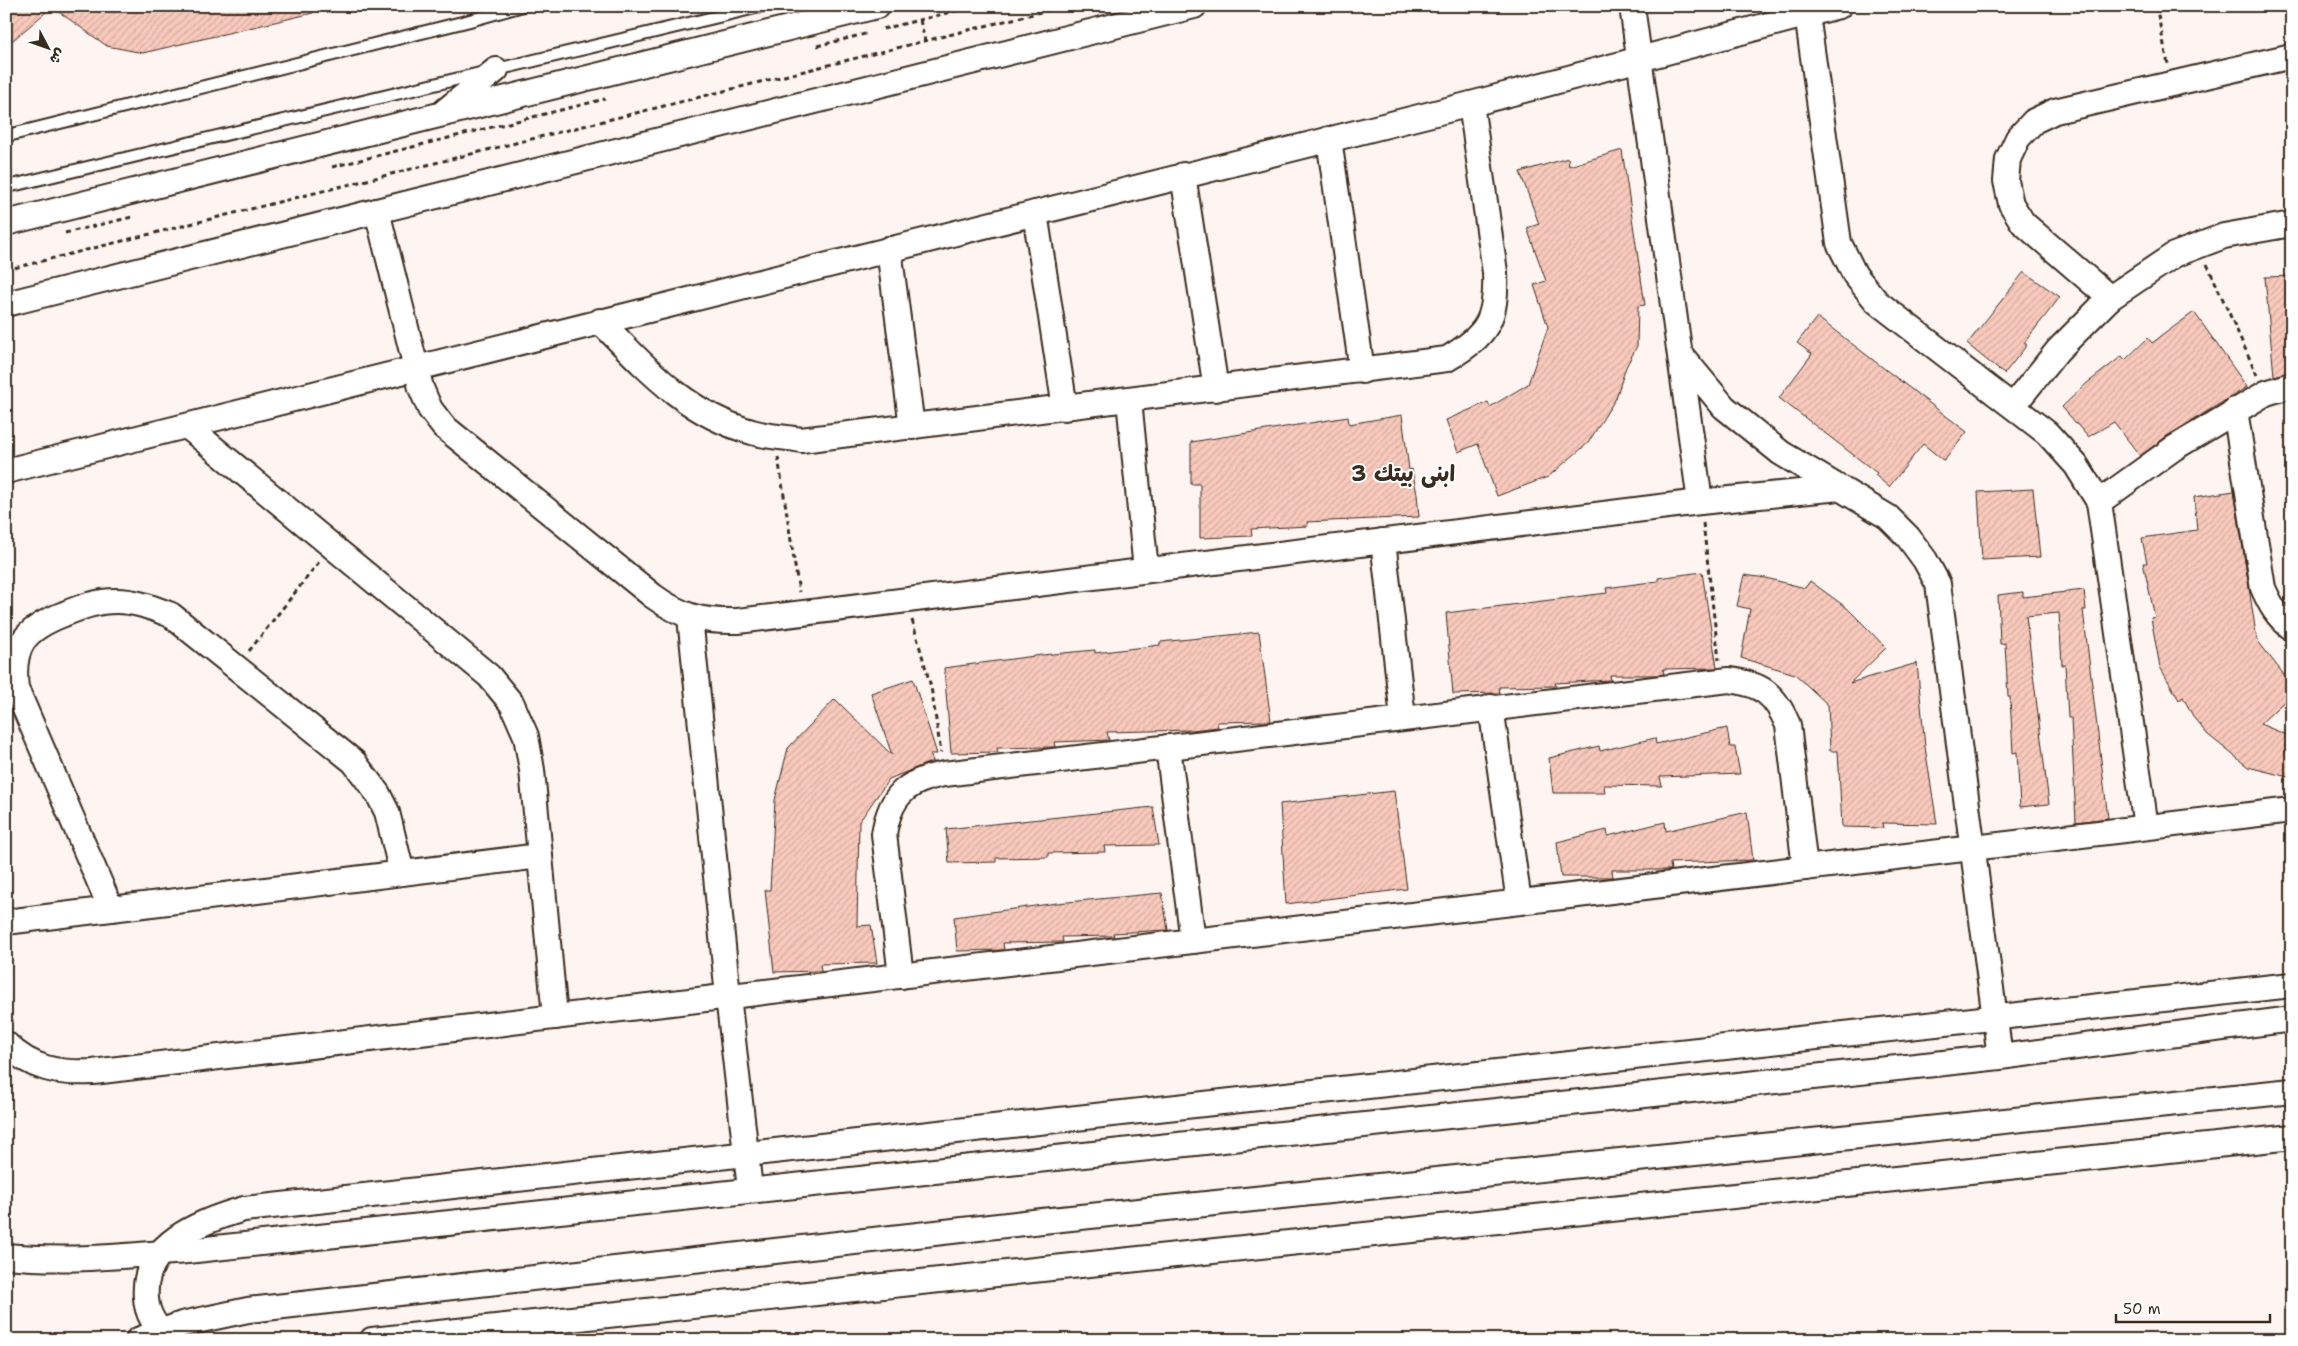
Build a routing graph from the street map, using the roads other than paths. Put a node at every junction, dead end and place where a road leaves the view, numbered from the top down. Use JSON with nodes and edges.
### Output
{"nodes":[{"id":1,"x":521,"y":6,"type":"edge"},
{"id":2,"x":762,"y":6,"type":"edge"},
{"id":3,"x":877,"y":6,"type":"edge"},
{"id":4,"x":1194,"y":6,"type":"edge"},
{"id":5,"x":1632,"y":6,"type":"edge"},
{"id":6,"x":1839,"y":6,"type":"edge"},
{"id":7,"x":1807,"y":14,"type":"junction"},
{"id":8,"x":2292,"y":56,"type":"edge"},
{"id":9,"x":1639,"y":59,"type":"junction"},
{"id":10,"x":496,"y":70,"type":"junction"},
{"id":11,"x":1471,"y":104,"type":"junction"},
{"id":12,"x":441,"y":115,"type":"junction"},
{"id":13,"x":6,"y":136,"type":"edge"},
{"id":14,"x":1329,"y":139,"type":"junction"},
{"id":15,"x":1183,"y":175,"type":"junction"},
{"id":16,"x":6,"y":187,"type":"edge"},
{"id":17,"x":377,"y":211,"type":"junction"},
{"id":18,"x":1035,"y":213,"type":"junction"},
{"id":19,"x":6,"y":223,"type":"edge"},
{"id":20,"x":2292,"y":224,"type":"edge"},
{"id":21,"x":889,"y":249,"type":"junction"},
{"id":22,"x":2110,"y":298,"type":"junction"},
{"id":23,"x":6,"y":304,"type":"edge"},
{"id":24,"x":600,"y":322,"type":"junction"},
{"id":25,"x":1680,"y":354,"type":"junction"},
{"id":26,"x":415,"y":368,"type":"junction"},
{"id":27,"x":1362,"y":371,"type":"junction"},
{"id":28,"x":2292,"y":385,"type":"edge"},
{"id":29,"x":1216,"y":389,"type":"junction"},
{"id":30,"x":1129,"y":400,"type":"junction"},
{"id":31,"x":2013,"y":406,"type":"junction"},
{"id":32,"x":1065,"y":408,"type":"junction"},
{"id":33,"x":2235,"y":410,"type":"junction"},
{"id":34,"x":188,"y":427,"type":"junction"},
{"id":35,"x":912,"y":427,"type":"junction"},
{"id":36,"x":6,"y":471,"type":"edge"},
{"id":37,"x":1840,"y":488,"type":"junction"},
{"id":38,"x":1700,"y":502,"type":"junction"},
{"id":39,"x":2099,"y":502,"type":"junction"},
{"id":40,"x":1383,"y":541,"type":"junction"},
{"id":41,"x":1146,"y":570,"type":"junction"},
{"id":42,"x":690,"y":618,"type":"junction"},
{"id":43,"x":2292,"y":628,"type":"edge"},
{"id":44,"x":1490,"y":707,"type":"junction"},
{"id":45,"x":1403,"y":718,"type":"junction"},
{"id":46,"x":1168,"y":747,"type":"junction"},
{"id":47,"x":2292,"y":810,"type":"edge"},
{"id":48,"x":2146,"y":827,"type":"junction"},
{"id":49,"x":1973,"y":848,"type":"junction"},
{"id":50,"x":540,"y":856,"type":"junction"},
{"id":51,"x":1805,"y":868,"type":"junction"},
{"id":52,"x":402,"y":873,"type":"junction"},
{"id":53,"x":1519,"y":902,"type":"junction"},
{"id":54,"x":111,"y":909,"type":"junction"},
{"id":55,"x":6,"y":922,"type":"edge"},
{"id":56,"x":1194,"y":941,"type":"junction"},
{"id":57,"x":901,"y":976,"type":"junction"},
{"id":58,"x":2292,"y":985,"type":"edge"},
{"id":59,"x":728,"y":996,"type":"junction"},
{"id":60,"x":555,"y":1017,"type":"junction"},
{"id":61,"x":1995,"y":1018,"type":"junction"},
{"id":62,"x":2292,"y":1019,"type":"edge"},
{"id":63,"x":6,"y":1044,"type":"edge"},
{"id":64,"x":2000,"y":1056,"type":"junction"},
{"id":65,"x":2292,"y":1091,"type":"edge"},
{"id":66,"x":2292,"y":1137,"type":"edge"},
{"id":67,"x":746,"y":1154,"type":"junction"},
{"id":68,"x":750,"y":1189,"type":"junction"},
{"id":69,"x":159,"y":1253,"type":"junction"},
{"id":70,"x":6,"y":1256,"type":"edge"},
{"id":71,"x":165,"y":1336,"type":"edge"},
{"id":72,"x":138,"y":1340,"type":"edge"},
{"id":73,"x":372,"y":1340,"type":"edge"}],
"edges":[{"from":1,"to":13,"type":"lane"},
{"from":2,"to":10,"type":"lane"},
{"from":3,"to":12,"type":"street"},
{"from":4,"to":17,"type":"street"},
{"from":5,"to":9,"type":"street"},
{"from":6,"to":7,"type":"street"},
{"from":7,"to":9,"type":"street"},
{"from":7,"to":31,"type":"street"},
{"from":8,"to":22,"type":"street"},
{"from":9,"to":11,"type":"street"},
{"from":9,"to":25,"type":"street"},
{"from":10,"to":12,"type":"street"},
{"from":10,"to":16,"type":"lane"},
{"from":11,"to":14,"type":"street"},
{"from":11,"to":27,"type":"street"},
{"from":12,"to":19,"type":"street"},
{"from":14,"to":15,"type":"street"},
{"from":14,"to":27,"type":"street"},
{"from":15,"to":18,"type":"street"},
{"from":15,"to":29,"type":"street"},
{"from":17,"to":23,"type":"street"},
{"from":17,"to":26,"type":"street"},
{"from":18,"to":21,"type":"street"},
{"from":18,"to":32,"type":"street"},
{"from":20,"to":22,"type":"street"},
{"from":21,"to":24,"type":"street"},
{"from":21,"to":35,"type":"street"},
{"from":22,"to":31,"type":"street"},
{"from":24,"to":26,"type":"street"},
{"from":24,"to":35,"type":"street"},
{"from":25,"to":37,"type":"street"},
{"from":25,"to":38,"type":"street"},
{"from":26,"to":34,"type":"street"},
{"from":26,"to":42,"type":"street"},
{"from":27,"to":29,"type":"street"},
{"from":28,"to":33,"type":"street"},
{"from":29,"to":30,"type":"street"},
{"from":30,"to":32,"type":"street"},
{"from":30,"to":41,"type":"street"},
{"from":31,"to":39,"type":"street"},
{"from":32,"to":35,"type":"street"},
{"from":33,"to":39,"type":"street"},
{"from":33,"to":43,"type":"street"},
{"from":34,"to":36,"type":"street"},
{"from":34,"to":50,"type":"street"},
{"from":37,"to":38,"type":"street"},
{"from":37,"to":49,"type":"street"},
{"from":38,"to":40,"type":"street"},
{"from":39,"to":48,"type":"street"},
{"from":40,"to":41,"type":"street"},
{"from":40,"to":45,"type":"street"},
{"from":41,"to":42,"type":"street"},
{"from":42,"to":59,"type":"street"},
{"from":44,"to":45,"type":"street"},
{"from":44,"to":51,"type":"street"},
{"from":44,"to":53,"type":"street"},
{"from":45,"to":46,"type":"street"},
{"from":46,"to":56,"type":"street"},
{"from":46,"to":57,"type":"street"},
{"from":47,"to":48,"type":"street"},
{"from":48,"to":49,"type":"street"},
{"from":49,"to":51,"type":"street"},
{"from":49,"to":61,"type":"street"},
{"from":50,"to":52,"type":"street"},
{"from":50,"to":60,"type":"street"},
{"from":51,"to":53,"type":"street"},
{"from":52,"to":54,"type":"street"},
{"from":52,"to":54,"type":"street"},
{"from":53,"to":56,"type":"street"},
{"from":54,"to":55,"type":"street"},
{"from":56,"to":57,"type":"street"},
{"from":57,"to":59,"type":"street"},
{"from":58,"to":61,"type":"street"},
{"from":59,"to":60,"type":"street"},
{"from":59,"to":67,"type":"street"},
{"from":60,"to":63,"type":"street"},
{"from":61,"to":64,"type":"street"},
{"from":61,"to":67,"type":"street"},
{"from":62,"to":64,"type":"street"},
{"from":64,"to":68,"type":"street"},
{"from":65,"to":71,"type":"street"},
{"from":66,"to":73,"type":"street"},
{"from":67,"to":68,"type":"street"},
{"from":67,"to":69,"type":"street"},
{"from":68,"to":69,"type":"street"},
{"from":69,"to":70,"type":"street"},
{"from":69,"to":71,"type":"street"},
{"from":71,"to":72,"type":"street"}]}
